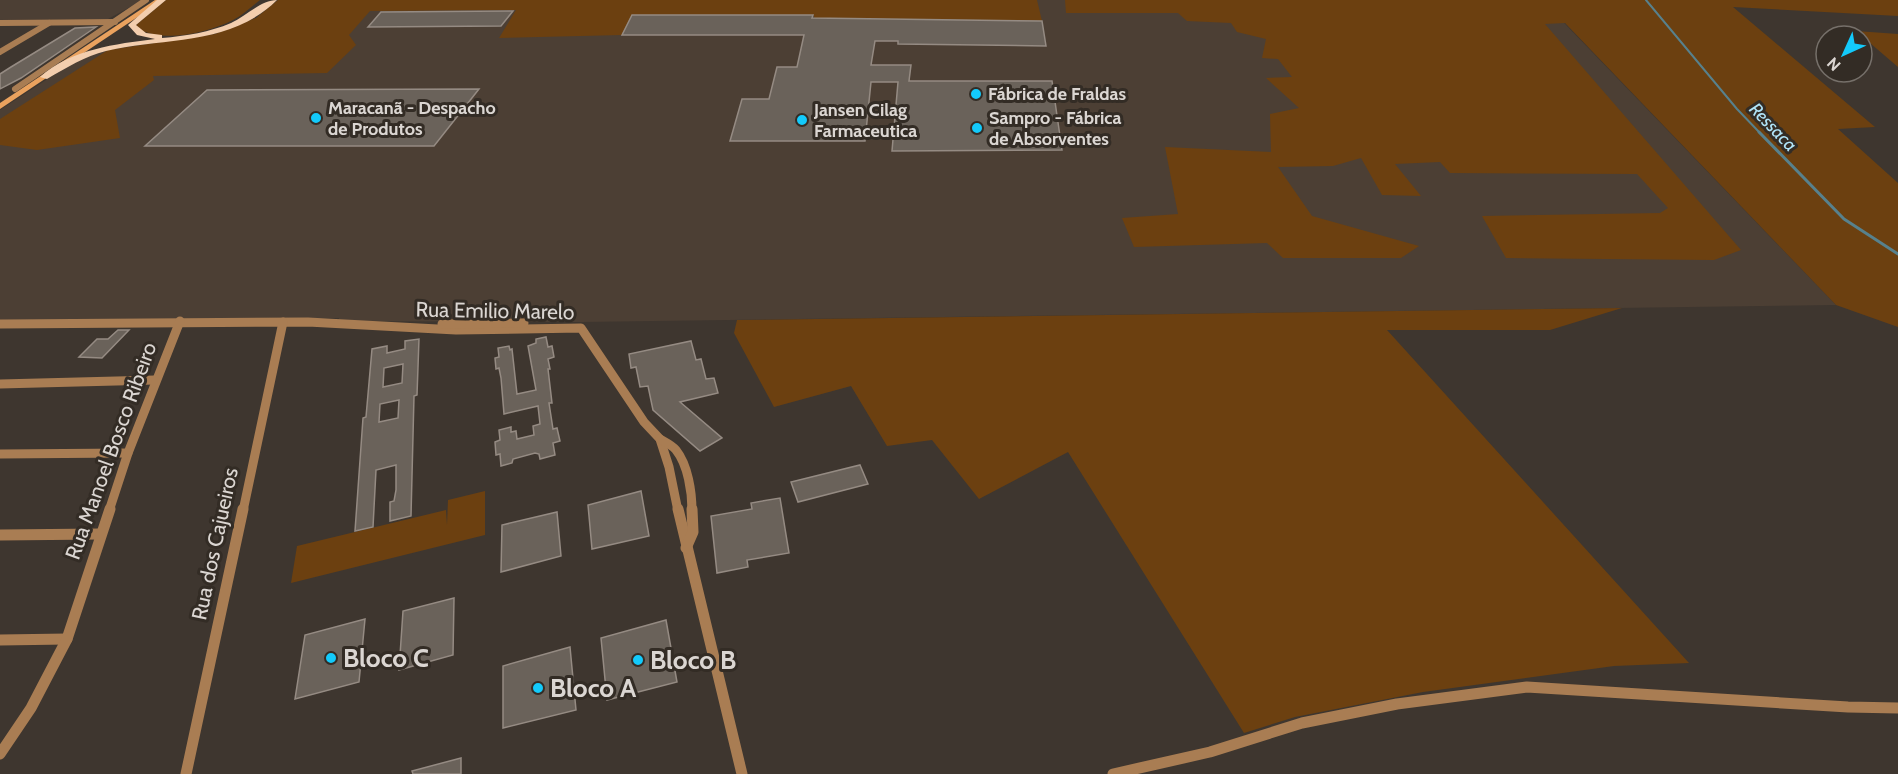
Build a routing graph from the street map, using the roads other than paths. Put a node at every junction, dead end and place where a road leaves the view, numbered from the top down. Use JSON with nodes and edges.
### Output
{"nodes":[{"id":1,"x":146,"y":0,"type":"edge"},
{"id":2,"x":151,"y":0,"type":"edge"},
{"id":3,"x":161,"y":0,"type":"edge"},
{"id":4,"x":263,"y":0,"type":"edge"},
{"id":5,"x":273,"y":0,"type":"edge"},
{"id":6,"x":51,"y":22,"type":"junction"},
{"id":7,"x":115,"y":22,"type":"junction"},
{"id":8,"x":0,"y":23,"type":"edge"},
{"id":9,"x":0,"y":52,"type":"edge"},
{"id":10,"x":44,"y":77,"type":"junction"},
{"id":11,"x":15,"y":89,"type":"junction"},
{"id":12,"x":0,"y":98,"type":"edge"},
{"id":13,"x":0,"y":106,"type":"edge"},
{"id":14,"x":180,"y":321,"type":"junction"},
{"id":15,"x":284,"y":322,"type":"junction"},
{"id":16,"x":0,"y":324,"type":"edge"},
{"id":17,"x":155,"y":380,"type":"junction"},
{"id":18,"x":0,"y":384,"type":"edge"},
{"id":19,"x":660,"y":439,"type":"junction"},
{"id":20,"x":128,"y":453,"type":"junction"},
{"id":21,"x":0,"y":454,"type":"edge"},
{"id":22,"x":684,"y":463,"type":"junction"},
{"id":23,"x":669,"y":467,"type":"junction"},
{"id":24,"x":692,"y":498,"type":"junction"},
{"id":25,"x":676,"y":501,"type":"junction"},
{"id":26,"x":100,"y":534,"type":"junction"},
{"id":27,"x":0,"y":535,"type":"edge"},
{"id":28,"x":686,"y":548,"type":"junction"},
{"id":29,"x":67,"y":639,"type":"junction"},
{"id":30,"x":0,"y":640,"type":"edge"},
{"id":31,"x":1898,"y":708,"type":"edge"},
{"id":32,"x":0,"y":754,"type":"edge"},
{"id":33,"x":186,"y":774,"type":"edge"},
{"id":34,"x":742,"y":774,"type":"edge"},
{"id":35,"x":1113,"y":774,"type":"edge"}],
"edges":[{"from":1,"to":7,"type":"street"},
{"from":2,"to":11,"type":"main road"},
{"from":3,"to":4,"type":"main road"},
{"from":3,"to":10,"type":"main road"},
{"from":5,"to":10,"type":"main road"},
{"from":6,"to":7,"type":"street"},
{"from":6,"to":8,"type":"street"},
{"from":6,"to":9,"type":"street"},
{"from":7,"to":11,"type":"street"},
{"from":10,"to":13,"type":"main road"},
{"from":11,"to":12,"type":"main road"},
{"from":14,"to":15,"type":"street","name":"Rua Emilio Marelo"},
{"from":14,"to":16,"type":"street","name":"Rua Manoel Bosco Ribeiro"},
{"from":14,"to":17,"type":"street","name":"Rua Manoel Bosco Ribeiro"},
{"from":15,"to":19,"type":"street","name":"Rua Emilio Marelo"},
{"from":15,"to":33,"type":"street","name":"Rua dos Cajueiros"},
{"from":17,"to":18,"type":"street"},
{"from":17,"to":20,"type":"street","name":"Rua Manoel Bosco Ribeiro"},
{"from":19,"to":22,"type":"street"},
{"from":19,"to":23,"type":"street","name":"Rua Emilio Marelo"},
{"from":20,"to":21,"type":"street"},
{"from":20,"to":26,"type":"street","name":"Rua Manoel Bosco Ribeiro"},
{"from":22,"to":23,"type":"street"},
{"from":22,"to":24,"type":"street"},
{"from":23,"to":25,"type":"street","name":"Rua Emilio Marelo"},
{"from":24,"to":25,"type":"street"},
{"from":24,"to":28,"type":"street"},
{"from":25,"to":28,"type":"street","name":"Rua Emilio Marelo"},
{"from":26,"to":27,"type":"street"},
{"from":26,"to":29,"type":"street","name":"Rua Manoel Bosco Ribeiro"},
{"from":28,"to":34,"type":"street","name":"Rua Emilio Marelo"},
{"from":29,"to":30,"type":"street"},
{"from":29,"to":32,"type":"street","name":"Rua Manoel Bosco Ribeiro"},
{"from":31,"to":35,"type":"street"}]}
